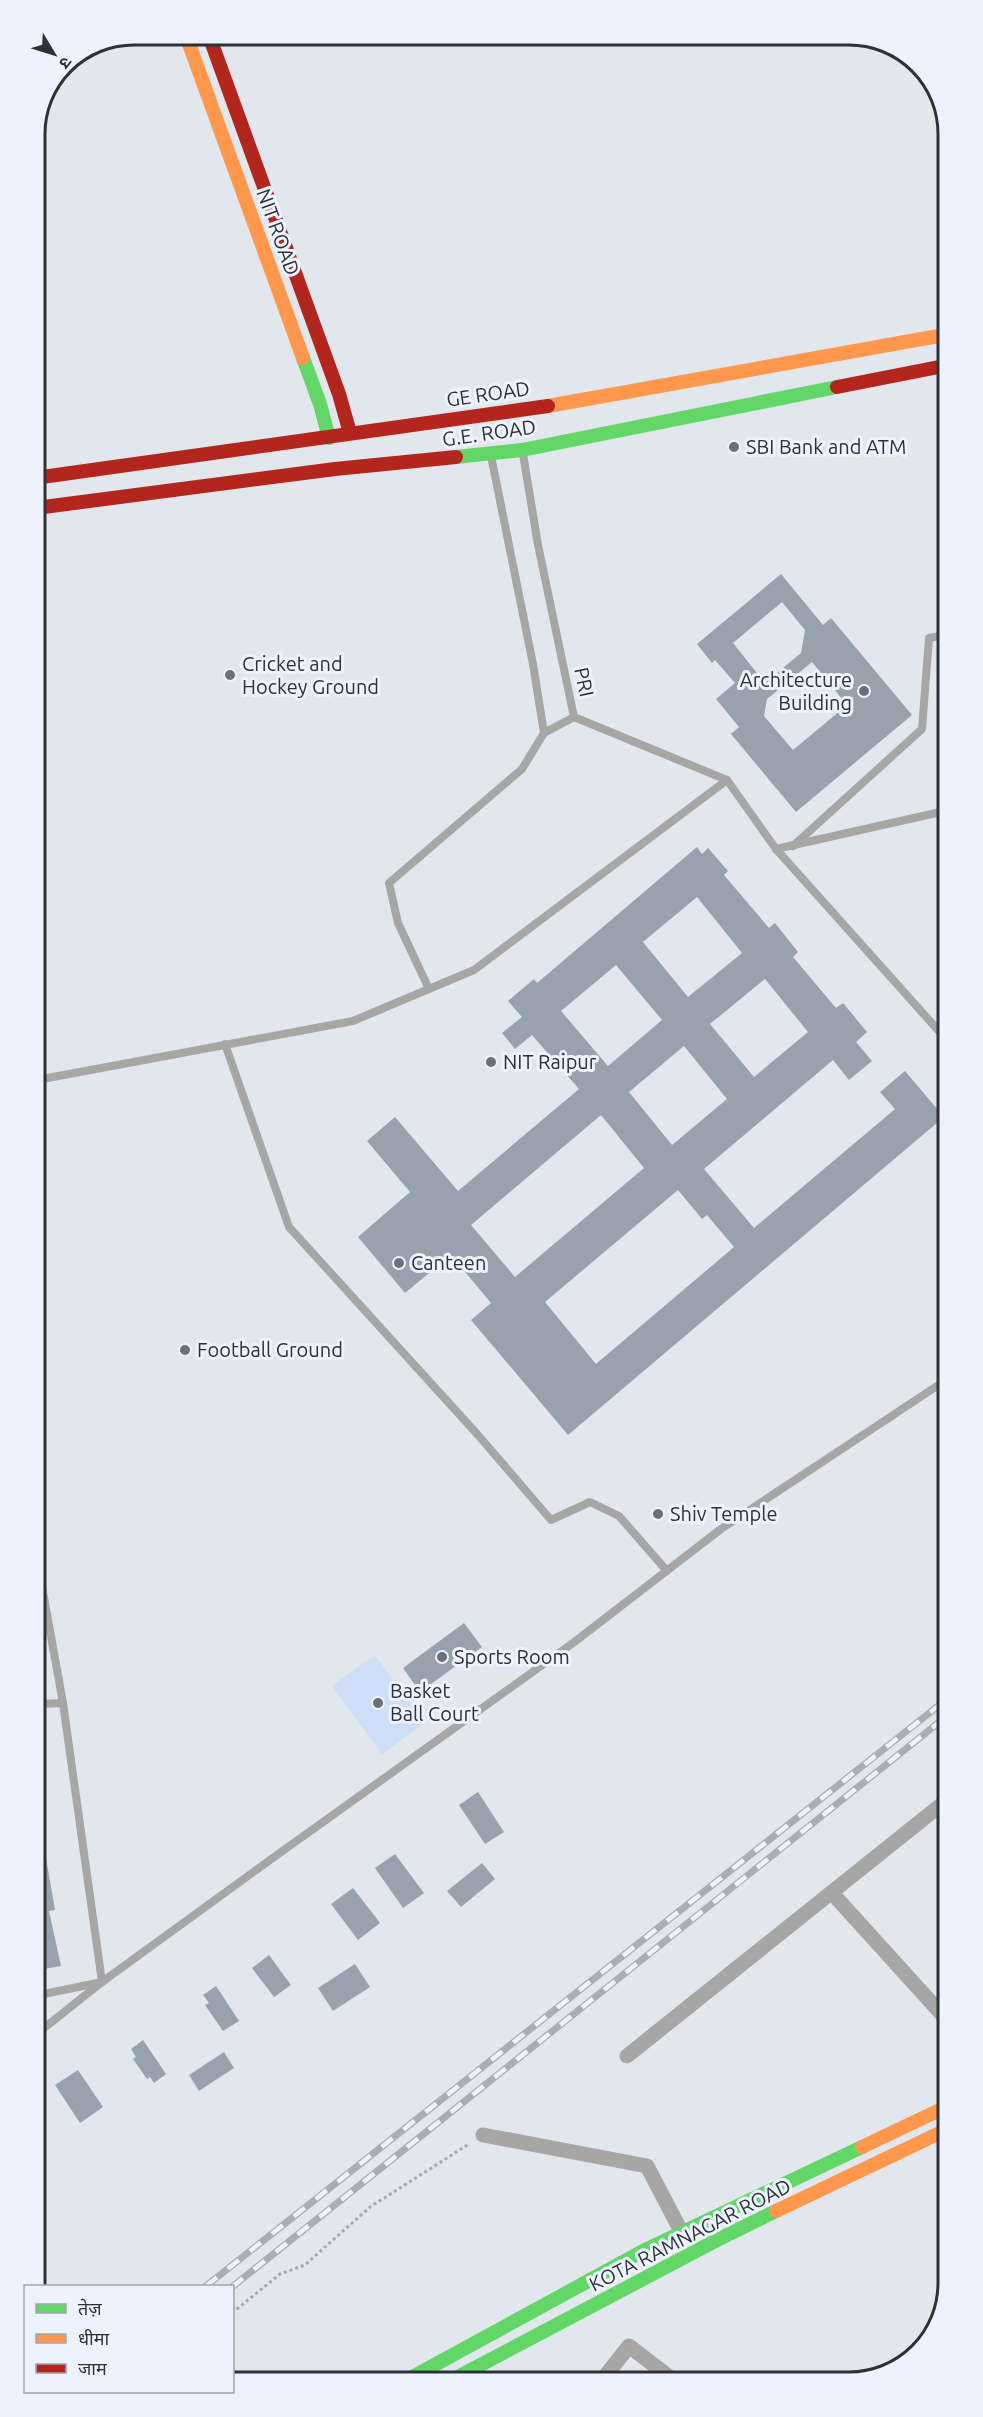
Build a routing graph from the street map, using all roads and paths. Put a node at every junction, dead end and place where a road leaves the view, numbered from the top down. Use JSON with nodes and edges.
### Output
{"nodes":[{"id":1,"x":189,"y":45,"type":"edge"},
{"id":2,"x":212,"y":45,"type":"edge"},
{"id":3,"x":938,"y":336,"type":"edge"},
{"id":4,"x":938,"y":367,"type":"edge"},
{"id":5,"x":522,"y":445,"type":"junction"},
{"id":6,"x":491,"y":449,"type":"junction"},
{"id":7,"x":353,"y":450,"type":"junction"},
{"id":8,"x":332,"y":454,"type":"junction"},
{"id":9,"x":45,"y":477,"type":"edge"},
{"id":10,"x":45,"y":506,"type":"edge"},
{"id":11,"x":938,"y":636,"type":"edge"},
{"id":12,"x":574,"y":717,"type":"junction"},
{"id":13,"x":544,"y":733,"type":"junction"},
{"id":14,"x":727,"y":780,"type":"junction"},
{"id":15,"x":938,"y":813,"type":"edge"},
{"id":16,"x":793,"y":846,"type":"junction"},
{"id":17,"x":776,"y":849,"type":"junction"},
{"id":18,"x":429,"y":989,"type":"junction"},
{"id":19,"x":938,"y":1030,"type":"edge"},
{"id":20,"x":225,"y":1044,"type":"junction"},
{"id":21,"x":45,"y":1078,"type":"edge"},
{"id":22,"x":938,"y":1385,"type":"edge"},
{"id":23,"x":667,"y":1571,"type":"junction"},
{"id":24,"x":45,"y":1603,"type":"edge"},
{"id":25,"x":63,"y":1703,"type":"junction"},
{"id":26,"x":45,"y":1704,"type":"edge"},
{"id":27,"x":938,"y":1807,"type":"edge"},
{"id":28,"x":832,"y":1893,"type":"junction"},
{"id":29,"x":102,"y":1982,"type":"junction"},
{"id":30,"x":45,"y":1994,"type":"edge"},
{"id":31,"x":938,"y":2010,"type":"edge"},
{"id":32,"x":45,"y":2027,"type":"edge"},
{"id":33,"x":627,"y":2056,"type":"dead end"},
{"id":34,"x":938,"y":2111,"type":"edge"},
{"id":35,"x":938,"y":2134,"type":"edge"},
{"id":36,"x":483,"y":2135,"type":"joint"},
{"id":37,"x":682,"y":2233,"type":"junction"},
{"id":38,"x":234,"y":2311,"type":"edge"},
{"id":39,"x":422,"y":2372,"type":"edge"},
{"id":40,"x":467,"y":2372,"type":"edge"},
{"id":41,"x":609,"y":2372,"type":"edge"},
{"id":42,"x":663,"y":2372,"type":"edge"}],
"edges":[{"from":1,"to":8,"type":"main road","name":"NIT ROAD"},
{"from":2,"to":7,"type":"main road","name":"NIT ROAD"},
{"from":3,"to":7,"type":"main road","name":"GE ROAD"},
{"from":4,"to":5,"type":"main road","name":"G.E. ROAD"},
{"from":5,"to":6,"type":"main road","name":"G.E. ROAD"},
{"from":5,"to":12,"type":"lane","name":"PRI"},
{"from":6,"to":7,"type":"main road","name":"G.E. ROAD"},
{"from":6,"to":13,"type":"lane"},
{"from":7,"to":8,"type":"main road","name":"G.E. ROAD"},
{"from":7,"to":8,"type":"main road","name":"GE ROAD"},
{"from":8,"to":9,"type":"main road","name":"GE ROAD"},
{"from":8,"to":10,"type":"main road","name":"G.E. ROAD"},
{"from":11,"to":16,"type":"lane"},
{"from":12,"to":13,"type":"lane"},
{"from":12,"to":14,"type":"lane","name":"PRI"},
{"from":13,"to":18,"type":"lane"},
{"from":14,"to":17,"type":"lane"},
{"from":14,"to":18,"type":"lane"},
{"from":15,"to":16,"type":"lane"},
{"from":16,"to":17,"type":"lane"},
{"from":17,"to":19,"type":"lane"},
{"from":18,"to":20,"type":"lane"},
{"from":20,"to":21,"type":"lane"},
{"from":20,"to":23,"type":"lane"},
{"from":22,"to":23,"type":"lane"},
{"from":23,"to":29,"type":"lane"},
{"from":24,"to":25,"type":"lane"},
{"from":25,"to":26,"type":"lane"},
{"from":25,"to":29,"type":"lane"},
{"from":27,"to":28,"type":"street"},
{"from":28,"to":31,"type":"street"},
{"from":28,"to":33,"type":"street"},
{"from":29,"to":30,"type":"lane"},
{"from":29,"to":32,"type":"lane"},
{"from":34,"to":37,"type":"main road"},
{"from":35,"to":40,"type":"main road","name":"KOTA RAMNAGAR ROAD"},
{"from":36,"to":37,"type":"street"},
{"from":36,"to":38,"type":"path"},
{"from":37,"to":39,"type":"main road"},
{"from":41,"to":42,"type":"street"}]}
